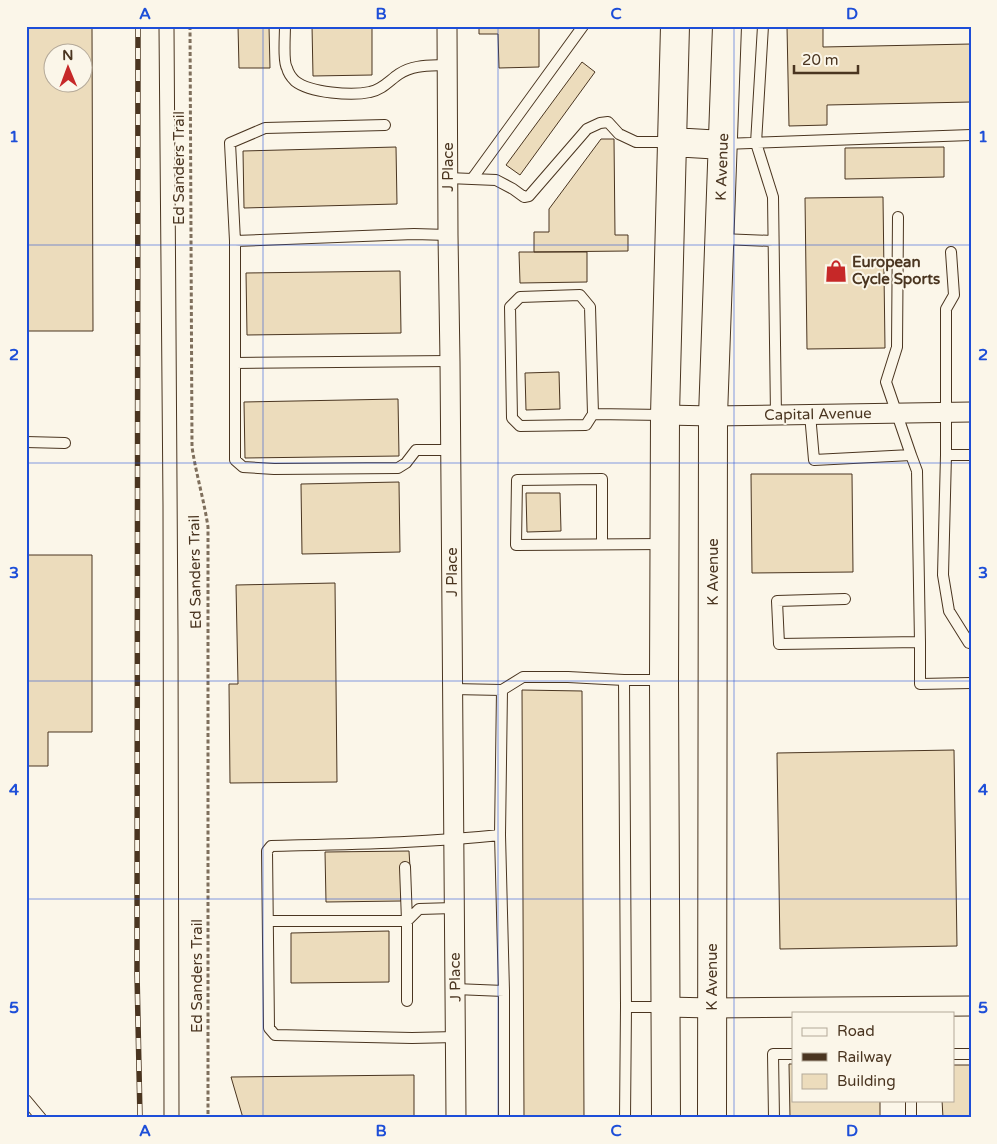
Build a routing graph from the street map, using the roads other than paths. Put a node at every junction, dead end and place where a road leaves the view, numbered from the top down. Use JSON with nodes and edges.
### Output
{"nodes":[{"id":1,"x":285,"y":26,"type":"edge"},
{"id":2,"x":448,"y":26,"type":"edge"},
{"id":3,"x":583,"y":26,"type":"edge"},
{"id":4,"x":675,"y":26,"type":"edge"},
{"id":5,"x":727,"y":26,"type":"edge"},
{"id":6,"x":762,"y":26,"type":"edge"},
{"id":7,"x":448,"y":65,"type":"junction"},
{"id":8,"x":385,"y":124,"type":"dead end"},
{"id":9,"x":971,"y":135,"type":"edge"},
{"id":10,"x":672,"y":142,"type":"junction"},
{"id":11,"x":756,"y":143,"type":"junction"},
{"id":12,"x":723,"y":144,"type":"junction"},
{"id":13,"x":448,"y":178,"type":"junction"},
{"id":14,"x":472,"y":179,"type":"junction"},
{"id":15,"x":898,"y":217,"type":"dead end"},
{"id":16,"x":448,"y":235,"type":"junction"},
{"id":17,"x":720,"y":239,"type":"junction"},
{"id":18,"x":773,"y":241,"type":"junction"},
{"id":19,"x":235,"y":242,"type":"junction"},
{"id":20,"x":951,"y":252,"type":"dead end"},
{"id":21,"x":450,"y":361,"type":"junction"},
{"id":22,"x":235,"y":363,"type":"junction"},
{"id":23,"x":946,"y":412,"type":"junction"},
{"id":24,"x":971,"y":412,"type":"edge"},
{"id":25,"x":897,"y":413,"type":"junction"},
{"id":26,"x":593,"y":414,"type":"junction"},
{"id":27,"x":776,"y":414,"type":"junction"},
{"id":28,"x":810,"y":414,"type":"junction"},
{"id":29,"x":665,"y":415,"type":"junction"},
{"id":30,"x":714,"y":416,"type":"junction"},
{"id":31,"x":26,"y":442,"type":"edge"},
{"id":32,"x":65,"y":443,"type":"dead end"},
{"id":33,"x":450,"y":450,"type":"junction"},
{"id":34,"x":911,"y":455,"type":"junction"},
{"id":35,"x":946,"y":455,"type":"junction"},
{"id":36,"x":971,"y":455,"type":"edge"},
{"id":37,"x":602,"y":544,"type":"junction"},
{"id":38,"x":664,"y":544,"type":"junction"},
{"id":39,"x":845,"y":599,"type":"dead end"},
{"id":40,"x":920,"y":642,"type":"junction"},
{"id":41,"x":971,"y":643,"type":"edge"},
{"id":42,"x":624,"y":680,"type":"junction"},
{"id":43,"x":664,"y":680,"type":"junction"},
{"id":44,"x":971,"y":684,"type":"edge"},
{"id":45,"x":453,"y":689,"type":"junction"},
{"id":46,"x":502,"y":690,"type":"junction"},
{"id":47,"x":500,"y":835,"type":"junction"},
{"id":48,"x":454,"y":840,"type":"junction"},
{"id":49,"x":405,"y":867,"type":"dead end"},
{"id":50,"x":454,"y":908,"type":"junction"},
{"id":51,"x":268,"y":921,"type":"junction"},
{"id":52,"x":407,"y":921,"type":"junction"},
{"id":53,"x":454,"y":989,"type":"junction"},
{"id":54,"x":504,"y":991,"type":"junction"},
{"id":55,"x":407,"y":1001,"type":"dead end"},
{"id":56,"x":971,"y":1006,"type":"edge"},
{"id":57,"x":626,"y":1007,"type":"junction"},
{"id":58,"x":666,"y":1007,"type":"junction"},
{"id":59,"x":712,"y":1008,"type":"junction"},
{"id":60,"x":912,"y":1010,"type":"edge"},
{"id":61,"x":456,"y":1037,"type":"junction"},
{"id":62,"x":792,"y":1054,"type":"edge"},
{"id":63,"x":954,"y":1054,"type":"edge"},
{"id":64,"x":971,"y":1054,"type":"edge"},
{"id":65,"x":26,"y":1100,"type":"edge"},
{"id":66,"x":911,"y":1102,"type":"edge"},
{"id":67,"x":41,"y":1118,"type":"edge"},
{"id":68,"x":456,"y":1118,"type":"edge"},
{"id":69,"x":504,"y":1118,"type":"edge"},
{"id":70,"x":625,"y":1118,"type":"edge"},
{"id":71,"x":666,"y":1118,"type":"edge"},
{"id":72,"x":712,"y":1118,"type":"edge"},
{"id":73,"x":774,"y":1118,"type":"edge"},
{"id":74,"x":911,"y":1118,"type":"edge"}],
"edges":[{"from":1,"to":7,"type":"lane"},
{"from":2,"to":7,"type":"street","name":"J Place"},
{"from":3,"to":14,"type":"lane"},
{"from":4,"to":10,"type":"main road"},
{"from":5,"to":12,"type":"main road","name":"K Avenue"},
{"from":6,"to":11,"type":"lane"},
{"from":7,"to":13,"type":"street","name":"J Place"},
{"from":8,"to":19,"type":"lane"},
{"from":9,"to":11,"type":"lane"},
{"from":10,"to":12,"type":"main road"},
{"from":10,"to":14,"type":"lane"},
{"from":10,"to":29,"type":"main road"},
{"from":11,"to":12,"type":"lane"},
{"from":11,"to":18,"type":"lane"},
{"from":12,"to":17,"type":"main road","name":"K Avenue"},
{"from":13,"to":14,"type":"lane"},
{"from":13,"to":16,"type":"street","name":"J Place"},
{"from":15,"to":25,"type":"lane"},
{"from":16,"to":19,"type":"lane"},
{"from":16,"to":21,"type":"street","name":"J Place"},
{"from":17,"to":18,"type":"lane"},
{"from":17,"to":30,"type":"main road","name":"K Avenue"},
{"from":18,"to":27,"type":"lane"},
{"from":19,"to":22,"type":"lane"},
{"from":20,"to":23,"type":"lane"},
{"from":21,"to":22,"type":"lane"},
{"from":21,"to":33,"type":"street","name":"J Place"},
{"from":22,"to":33,"type":"lane"},
{"from":23,"to":24,"type":"street","name":"Capital Avenue"},
{"from":23,"to":25,"type":"street","name":"Capital Avenue"},
{"from":23,"to":35,"type":"lane"},
{"from":25,"to":28,"type":"street","name":"Capital Avenue"},
{"from":25,"to":34,"type":"lane"},
{"from":26,"to":26,"type":"lane"},
{"from":26,"to":29,"type":"lane"},
{"from":27,"to":28,"type":"street","name":"Capital Avenue"},
{"from":27,"to":30,"type":"street","name":"Capital Avenue"},
{"from":28,"to":34,"type":"lane"},
{"from":29,"to":30,"type":"street","name":"Capital Avenue"},
{"from":29,"to":38,"type":"main road"},
{"from":30,"to":59,"type":"main road","name":"K Avenue"},
{"from":31,"to":32,"type":"lane"},
{"from":33,"to":45,"type":"street","name":"J Place"},
{"from":34,"to":40,"type":"lane"},
{"from":35,"to":36,"type":"lane"},
{"from":35,"to":41,"type":"lane"},
{"from":37,"to":37,"type":"lane"},
{"from":37,"to":38,"type":"lane"},
{"from":38,"to":43,"type":"main road"},
{"from":39,"to":40,"type":"lane"},
{"from":40,"to":44,"type":"lane"},
{"from":42,"to":43,"type":"lane"},
{"from":42,"to":46,"type":"lane"},
{"from":42,"to":57,"type":"lane"},
{"from":43,"to":58,"type":"main road"},
{"from":45,"to":46,"type":"lane"},
{"from":45,"to":48,"type":"street","name":"J Place"},
{"from":46,"to":47,"type":"lane"},
{"from":47,"to":48,"type":"lane"},
{"from":47,"to":54,"type":"lane"},
{"from":48,"to":50,"type":"street","name":"J Place"},
{"from":48,"to":51,"type":"lane"},
{"from":49,"to":52,"type":"lane"},
{"from":50,"to":52,"type":"lane"},
{"from":50,"to":53,"type":"street","name":"J Place"},
{"from":51,"to":52,"type":"lane"},
{"from":51,"to":61,"type":"lane"},
{"from":52,"to":55,"type":"lane"},
{"from":53,"to":54,"type":"lane"},
{"from":53,"to":61,"type":"street","name":"J Place"},
{"from":54,"to":69,"type":"lane"},
{"from":56,"to":60,"type":"street"},
{"from":57,"to":58,"type":"lane"},
{"from":57,"to":70,"type":"lane"},
{"from":58,"to":59,"type":"street"},
{"from":58,"to":71,"type":"main road"},
{"from":59,"to":60,"type":"street"},
{"from":59,"to":72,"type":"main road","name":"K Avenue"},
{"from":61,"to":68,"type":"street","name":"J Place"},
{"from":62,"to":73,"type":"lane"},
{"from":63,"to":64,"type":"lane"},
{"from":65,"to":67,"type":"lane"},
{"from":66,"to":74,"type":"lane"}]}
